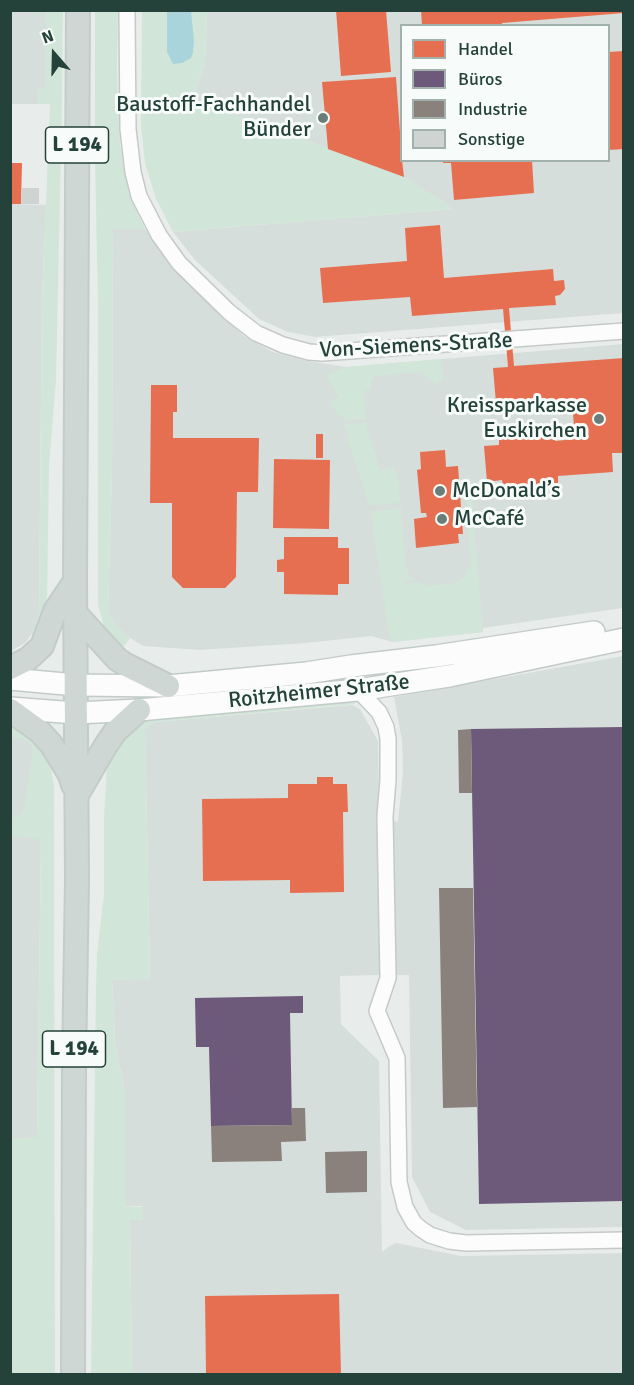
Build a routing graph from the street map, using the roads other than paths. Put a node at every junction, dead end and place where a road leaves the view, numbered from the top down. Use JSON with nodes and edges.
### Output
{"nodes":[{"id":1,"x":78,"y":10,"type":"edge"},
{"id":2,"x":128,"y":10,"type":"edge"},
{"id":3,"x":624,"y":332,"type":"edge"},
{"id":4,"x":75,"y":581,"type":"junction"},
{"id":5,"x":76,"y":614,"type":"junction"},
{"id":6,"x":624,"y":629,"type":"edge"},
{"id":7,"x":624,"y":639,"type":"edge"},
{"id":8,"x":10,"y":668,"type":"edge"},
{"id":9,"x":10,"y":679,"type":"edge"},
{"id":10,"x":76,"y":685,"type":"junction"},
{"id":11,"x":168,"y":686,"type":"junction"},
{"id":12,"x":358,"y":690,"type":"junction"},
{"id":13,"x":10,"y":709,"type":"edge"},
{"id":14,"x":139,"y":710,"type":"junction"},
{"id":15,"x":76,"y":713,"type":"junction"},
{"id":16,"x":76,"y":795,"type":"junction"},
{"id":17,"x":624,"y":1240,"type":"edge"},
{"id":18,"x":73,"y":1374,"type":"edge"}],
"edges":[{"from":1,"to":4,"type":"main road","number":"L 194"},
{"from":2,"to":3,"type":"street","name":"Von-Siemens-Straße"},
{"from":4,"to":5,"type":"main road","number":"L 194"},
{"from":4,"to":8,"type":"main road"},
{"from":5,"to":10,"type":"main road","number":"L 194"},
{"from":5,"to":11,"type":"main road"},
{"from":6,"to":11,"type":"street","name":"Roitzheimer Straße"},
{"from":7,"to":12,"type":"street","name":"Roitzheimer Straße"},
{"from":9,"to":10,"type":"street","name":"Roitzheimer Straße"},
{"from":10,"to":11,"type":"street","name":"Roitzheimer Straße"},
{"from":10,"to":15,"type":"main road","number":"L 194"},
{"from":12,"to":14,"type":"street","name":"Roitzheimer Straße"},
{"from":12,"to":17,"type":"street"},
{"from":13,"to":15,"type":"street","name":"Roitzheimer Straße"},
{"from":13,"to":16,"type":"main road","number":"L 194"},
{"from":14,"to":15,"type":"street","name":"Roitzheimer Straße"},
{"from":14,"to":16,"type":"main road"},
{"from":15,"to":16,"type":"main road","number":"L 194"},
{"from":16,"to":18,"type":"main road","number":"L 194"}]}
